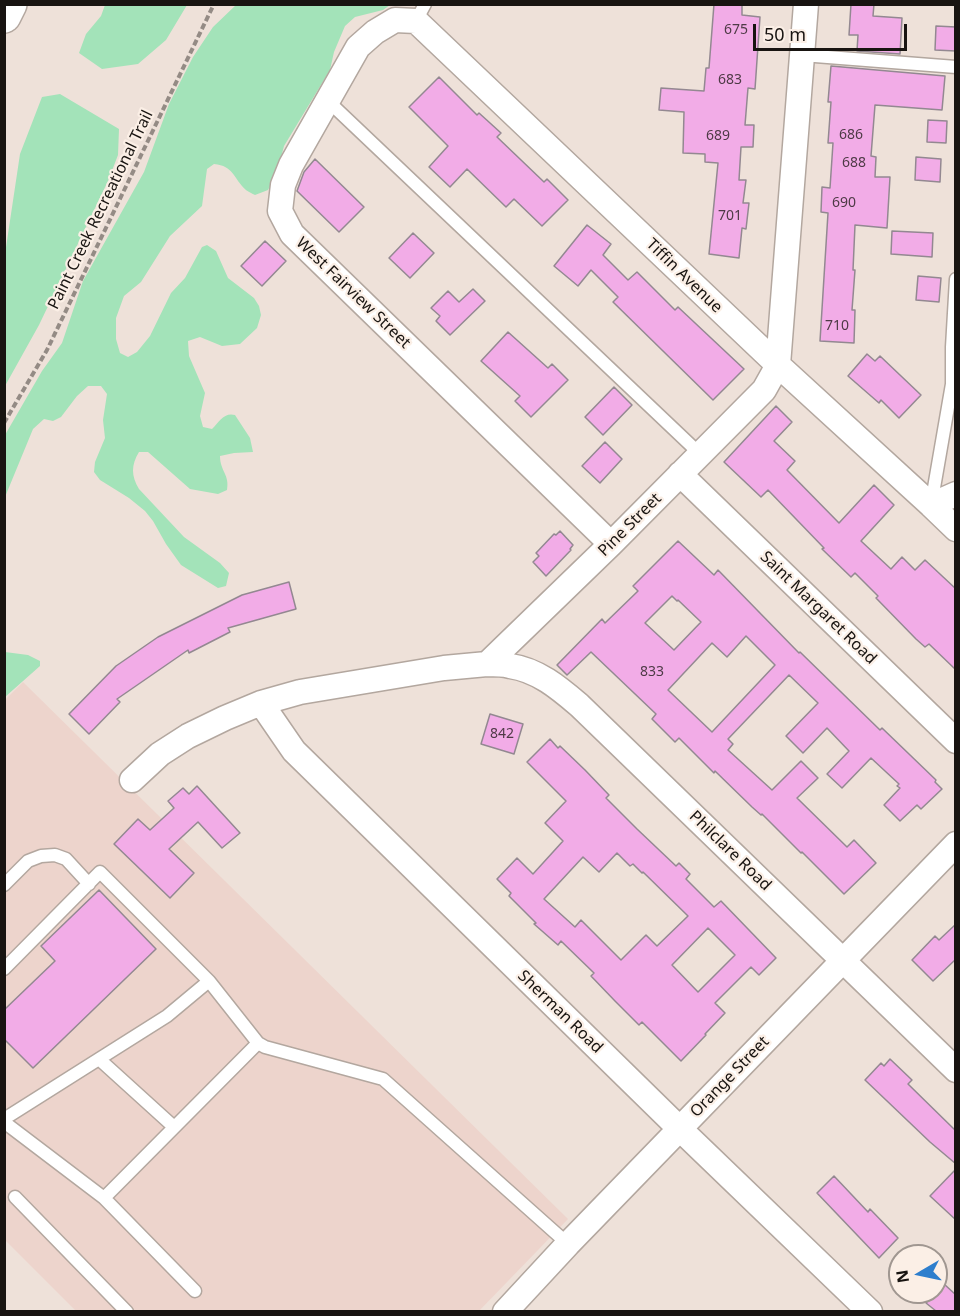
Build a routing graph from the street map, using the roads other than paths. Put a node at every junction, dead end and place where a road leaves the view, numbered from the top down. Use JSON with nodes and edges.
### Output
{"nodes":[{"id":1,"x":10,"y":4,"type":"edge"},
{"id":2,"x":806,"y":4,"type":"edge"},
{"id":3,"x":421,"y":13,"type":"edge"},
{"id":4,"x":4,"y":16,"type":"edge"},
{"id":5,"x":802,"y":55,"type":"junction"},
{"id":6,"x":956,"y":67,"type":"edge"},
{"id":7,"x":328,"y":101,"type":"junction"},
{"id":8,"x":956,"y":279,"type":"edge"},
{"id":9,"x":778,"y":365,"type":"junction"},
{"id":10,"x":700,"y":454,"type":"junction"},
{"id":11,"x":680,"y":474,"type":"junction"},
{"id":12,"x":956,"y":494,"type":"edge"},
{"id":13,"x":931,"y":505,"type":"junction"},
{"id":14,"x":956,"y":529,"type":"edge"},
{"id":15,"x":611,"y":544,"type":"junction"},
{"id":16,"x":487,"y":664,"type":"junction"},
{"id":17,"x":261,"y":703,"type":"junction"},
{"id":18,"x":956,"y":741,"type":"edge"},
{"id":19,"x":132,"y":780,"type":"dead end"},
{"id":20,"x":956,"y":844,"type":"edge"},
{"id":21,"x":88,"y":884,"type":"junction"},
{"id":22,"x":4,"y":885,"type":"edge"},
{"id":23,"x":843,"y":959,"type":"junction"},
{"id":24,"x":4,"y":969,"type":"edge"},
{"id":25,"x":209,"y":981,"type":"junction"},
{"id":26,"x":258,"y":1042,"type":"junction"},
{"id":27,"x":99,"y":1059,"type":"junction"},
{"id":28,"x":956,"y":1070,"type":"edge"},
{"id":29,"x":4,"y":1120,"type":"edge"},
{"id":30,"x":174,"y":1127,"type":"junction"},
{"id":31,"x":680,"y":1129,"type":"junction"},
{"id":32,"x":15,"y":1197,"type":"dead end"},
{"id":33,"x":104,"y":1198,"type":"junction"},
{"id":34,"x":568,"y":1244,"type":"junction"},
{"id":35,"x":195,"y":1291,"type":"dead end"},
{"id":36,"x":127,"y":1311,"type":"edge"},
{"id":37,"x":505,"y":1311,"type":"edge"},
{"id":38,"x":870,"y":1311,"type":"edge"}],
"edges":[{"from":1,"to":4,"type":"highway"},
{"from":2,"to":5,"type":"street","name":"Pine Street"},
{"from":3,"to":7,"type":"street","name":"West Fairview Street"},
{"from":3,"to":9,"type":"street","name":"Tiffin Avenue"},
{"from":5,"to":6,"type":"lane"},
{"from":5,"to":9,"type":"street","name":"Pine Street"},
{"from":7,"to":10,"type":"lane"},
{"from":7,"to":15,"type":"street","name":"West Fairview Street"},
{"from":8,"to":13,"type":"lane"},
{"from":9,"to":10,"type":"street","name":"Pine Street"},
{"from":9,"to":13,"type":"street","name":"Tiffin Avenue"},
{"from":10,"to":11,"type":"street","name":"Pine Street"},
{"from":11,"to":15,"type":"street","name":"Pine Street"},
{"from":11,"to":18,"type":"street","name":"Saint Margaret Road"},
{"from":12,"to":13,"type":"street"},
{"from":13,"to":14,"type":"street","name":"Tiffin Avenue"},
{"from":15,"to":16,"type":"street","name":"Pine Street"},
{"from":16,"to":17,"type":"street"},
{"from":16,"to":23,"type":"street","name":"Philclare Road"},
{"from":17,"to":19,"type":"street"},
{"from":17,"to":31,"type":"street","name":"Sherman Road"},
{"from":20,"to":23,"type":"street","name":"Orange Street"},
{"from":21,"to":22,"type":"lane"},
{"from":21,"to":24,"type":"lane"},
{"from":21,"to":25,"type":"lane"},
{"from":23,"to":28,"type":"street","name":"Philclare Road"},
{"from":23,"to":31,"type":"street","name":"Orange Street"},
{"from":25,"to":26,"type":"lane"},
{"from":25,"to":27,"type":"lane"},
{"from":26,"to":30,"type":"lane"},
{"from":26,"to":34,"type":"lane"},
{"from":27,"to":29,"type":"lane"},
{"from":27,"to":30,"type":"lane"},
{"from":29,"to":33,"type":"lane"},
{"from":30,"to":33,"type":"lane"},
{"from":31,"to":34,"type":"street","name":"Orange Street"},
{"from":31,"to":38,"type":"street","name":"Sherman Road"},
{"from":32,"to":36,"type":"lane"},
{"from":33,"to":35,"type":"lane"},
{"from":34,"to":37,"type":"street","name":"Orange Street"}]}
